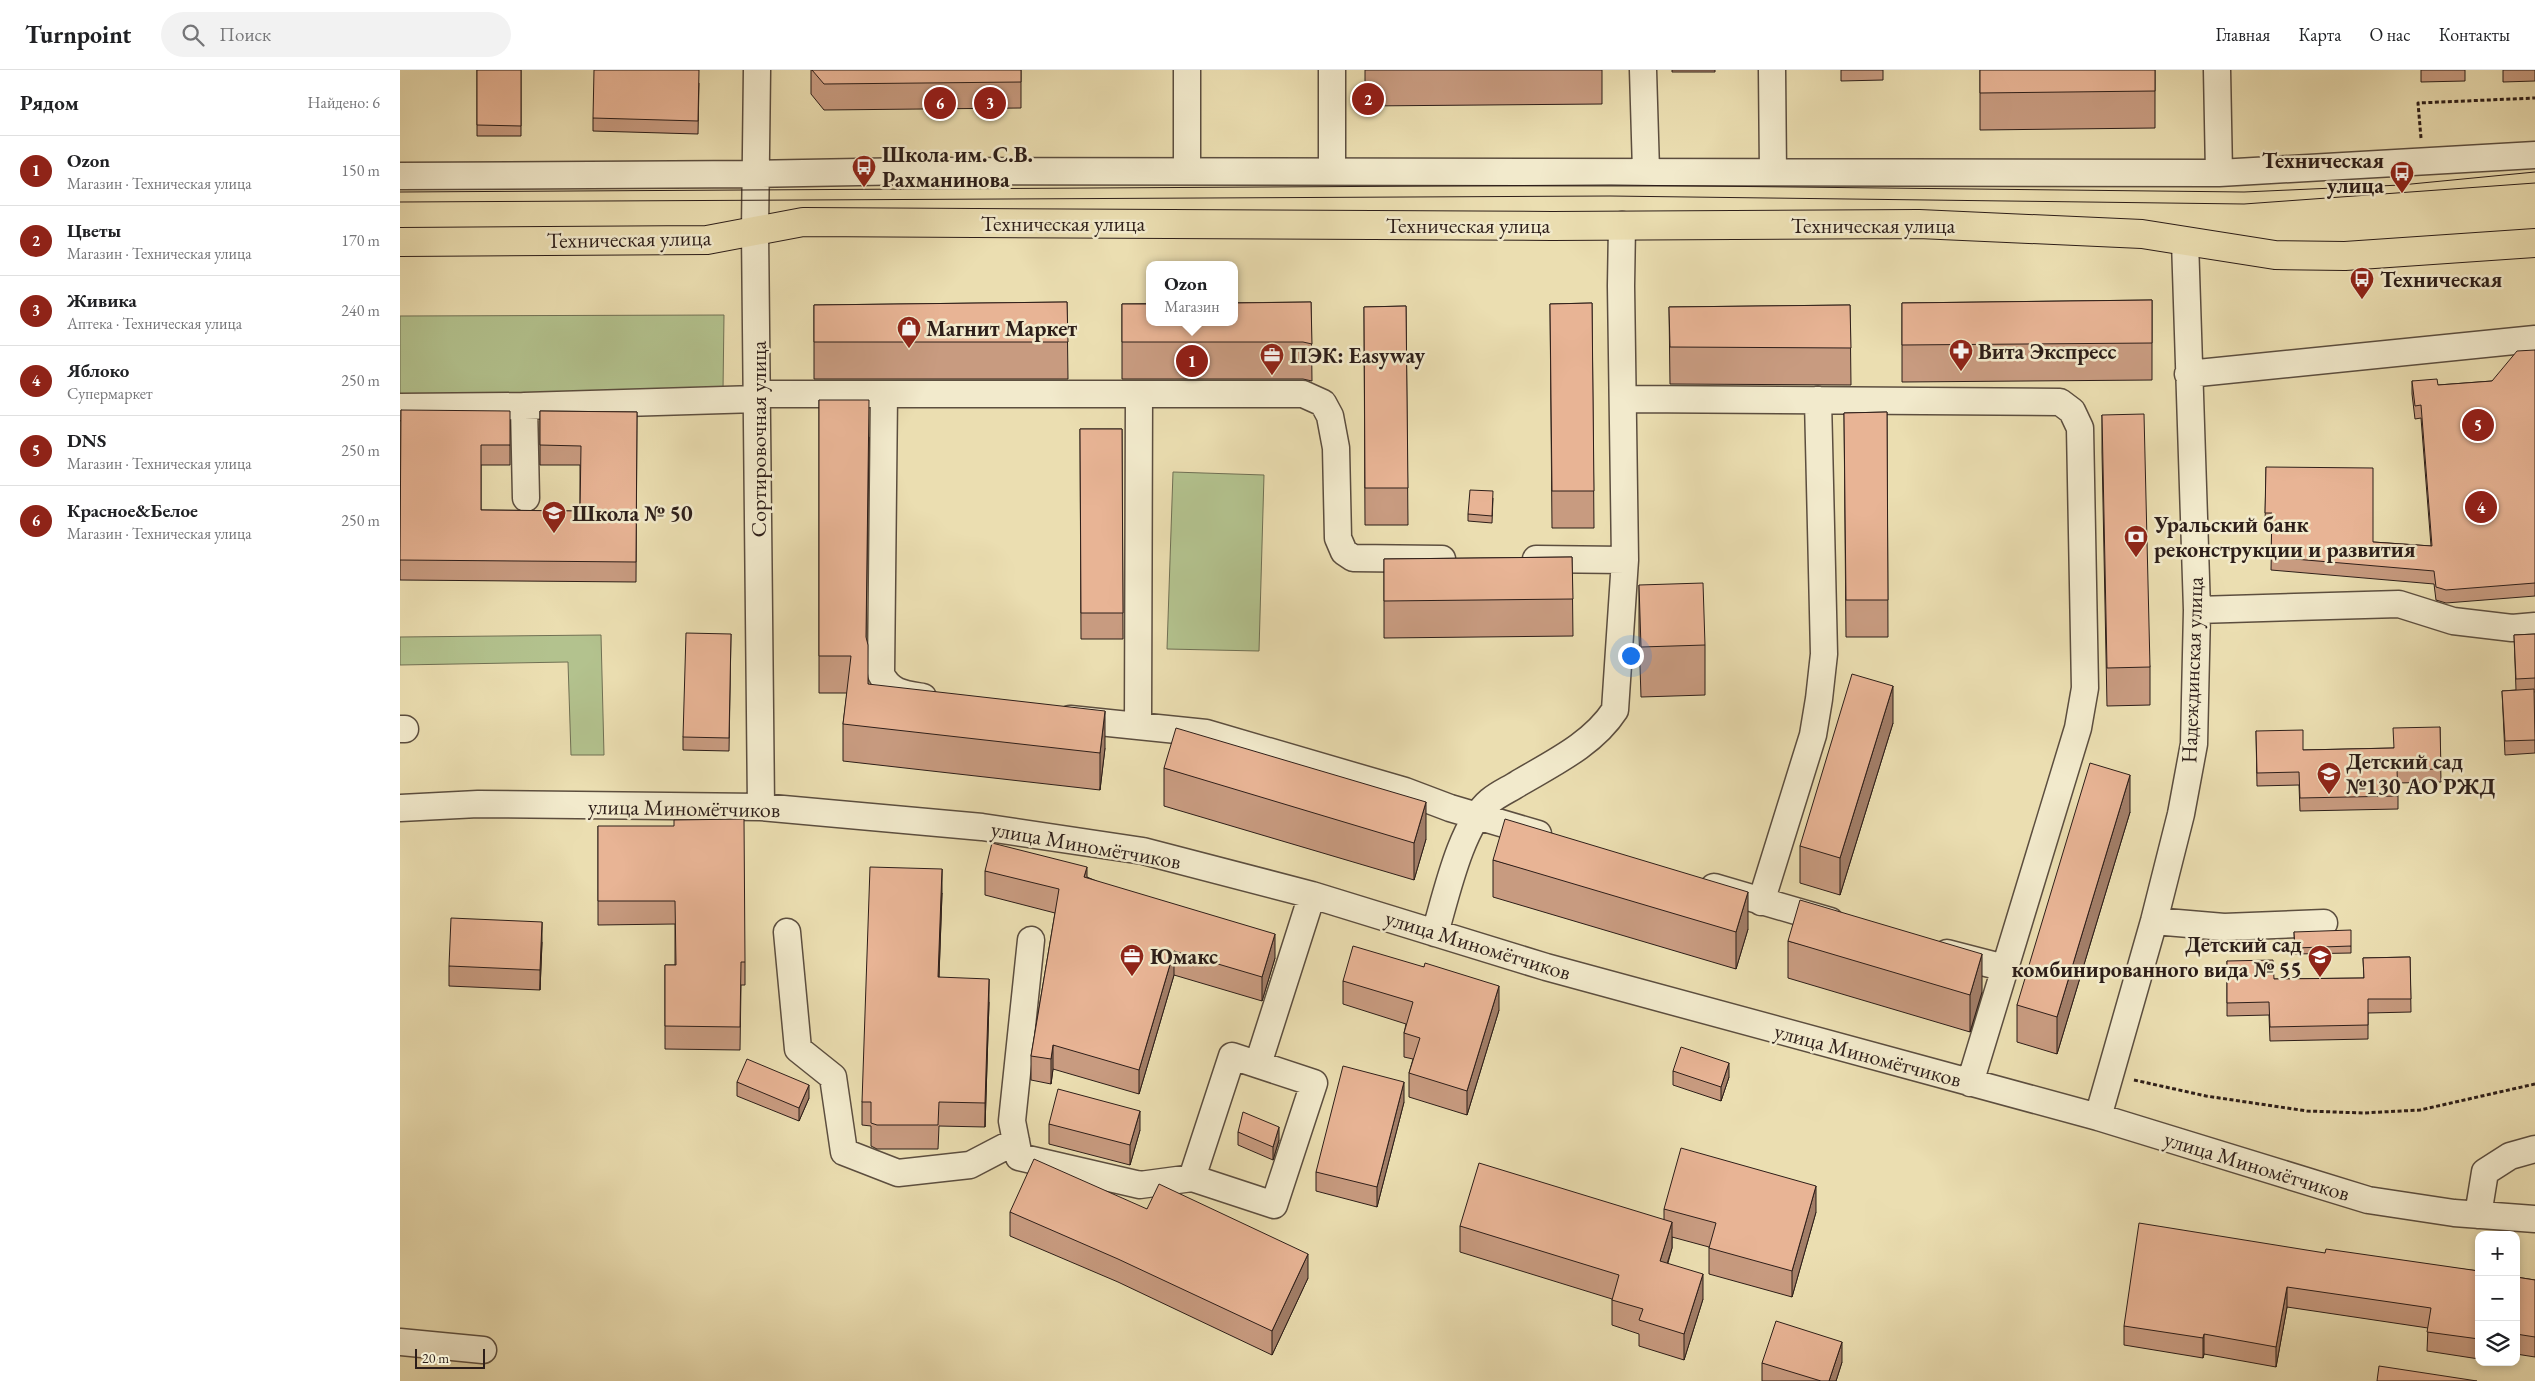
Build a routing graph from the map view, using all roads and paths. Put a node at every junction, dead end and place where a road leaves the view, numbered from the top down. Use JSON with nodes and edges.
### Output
{"nodes":[{"id":1,"x":757,"y":70,"type":"edge"},
{"id":2,"x":1187,"y":70,"type":"edge"},
{"id":3,"x":1332,"y":70,"type":"edge"},
{"id":4,"x":1643,"y":70,"type":"edge"},
{"id":5,"x":1772,"y":70,"type":"edge"},
{"id":6,"x":2217,"y":70,"type":"edge"},
{"id":7,"x":2535,"y":98,"type":"edge"},
{"id":8,"x":2421,"y":140,"type":"dead end"},
{"id":9,"x":2535,"y":155,"type":"edge"},
{"id":10,"x":1187,"y":171,"type":"junction"},
{"id":11,"x":1332,"y":171,"type":"junction"},
{"id":12,"x":1646,"y":171,"type":"junction"},
{"id":13,"x":1773,"y":172,"type":"junction"},
{"id":14,"x":2219,"y":173,"type":"junction"},
{"id":15,"x":755,"y":174,"type":"junction"},
{"id":16,"x":400,"y":176,"type":"edge"},
{"id":17,"x":1622,"y":225,"type":"junction"},
{"id":18,"x":755,"y":231,"type":"junction"},
{"id":19,"x":2185,"y":241,"type":"junction"},
{"id":20,"x":400,"y":242,"type":"edge"},
{"id":21,"x":2535,"y":244,"type":"edge"},
{"id":22,"x":2535,"y":339,"type":"edge"},
{"id":23,"x":2188,"y":374,"type":"junction"},
{"id":24,"x":884,"y":394,"type":"junction"},
{"id":25,"x":1139,"y":394,"type":"junction"},
{"id":26,"x":757,"y":397,"type":"junction"},
{"id":27,"x":1630,"y":400,"type":"dead end"},
{"id":28,"x":1818,"y":400,"type":"junction"},
{"id":29,"x":524,"y":406,"type":"junction"},
{"id":30,"x":400,"y":407,"type":"edge"},
{"id":31,"x":526,"y":498,"type":"dead end"},
{"id":32,"x":1470,"y":559,"type":"edge"},
{"id":33,"x":1509,"y":559,"type":"edge"},
{"id":34,"x":1625,"y":560,"type":"junction"},
{"id":35,"x":2197,"y":610,"type":"junction"},
{"id":36,"x":2535,"y":626,"type":"edge"},
{"id":37,"x":944,"y":701,"type":"edge"},
{"id":38,"x":1050,"y":717,"type":"edge"},
{"id":39,"x":1138,"y":726,"type":"junction"},
{"id":40,"x":761,"y":807,"type":"junction"},
{"id":41,"x":400,"y":808,"type":"edge"},
{"id":42,"x":1476,"y":816,"type":"junction"},
{"id":43,"x":1562,"y":841,"type":"edge"},
{"id":44,"x":1695,"y":882,"type":"edge"},
{"id":45,"x":1312,"y":895,"type":"junction"},
{"id":46,"x":1761,"y":902,"type":"junction"},
{"id":47,"x":2154,"y":920,"type":"junction"},
{"id":48,"x":2324,"y":923,"type":"dead end"},
{"id":49,"x":1855,"y":927,"type":"edge"},
{"id":50,"x":787,"y":932,"type":"dead end"},
{"id":51,"x":1434,"y":933,"type":"junction"},
{"id":52,"x":1031,"y":940,"type":"dead end"},
{"id":53,"x":1920,"y":945,"type":"edge"},
{"id":54,"x":2005,"y":968,"type":"junction"},
{"id":55,"x":1258,"y":1064,"type":"junction"},
{"id":56,"x":2111,"y":1072,"type":"junction"},
{"id":57,"x":1970,"y":1083,"type":"junction"},
{"id":58,"x":2535,"y":1084,"type":"edge"},
{"id":59,"x":2098,"y":1118,"type":"junction"},
{"id":60,"x":1016,"y":1140,"type":"junction"},
{"id":61,"x":2535,"y":1149,"type":"edge"},
{"id":62,"x":1192,"y":1178,"type":"junction"},
{"id":63,"x":2478,"y":1215,"type":"junction"},
{"id":64,"x":2535,"y":1219,"type":"edge"},
{"id":65,"x":400,"y":1342,"type":"edge"},
{"id":66,"x":483,"y":1350,"type":"dead end"}],
"edges":[{"from":1,"to":15,"type":"street","name":"Сортировочная улица"},
{"from":2,"to":10,"type":"street"},
{"from":3,"to":11,"type":"street"},
{"from":4,"to":12,"type":"street"},
{"from":5,"to":13,"type":"street"},
{"from":6,"to":14,"type":"street"},
{"from":7,"to":8,"type":"path"},
{"from":9,"to":14,"type":"street"},
{"from":10,"to":11,"type":"street"},
{"from":10,"to":15,"type":"street"},
{"from":11,"to":12,"type":"street"},
{"from":12,"to":13,"type":"street"},
{"from":13,"to":14,"type":"street"},
{"from":15,"to":16,"type":"street"},
{"from":15,"to":18,"type":"street","name":"Сортировочная улица"},
{"from":17,"to":18,"type":"main road","name":"Техническая улица"},
{"from":17,"to":19,"type":"main road","name":"Техническая улица"},
{"from":17,"to":34,"type":"street"},
{"from":18,"to":20,"type":"main road","name":"Техническая улица"},
{"from":18,"to":26,"type":"street","name":"Сортировочная улица"},
{"from":19,"to":21,"type":"main road","name":"Техническая улица"},
{"from":19,"to":23,"type":"street","name":"Надеждинская улица"},
{"from":22,"to":23,"type":"street"},
{"from":23,"to":35,"type":"street","name":"Надеждинская улица"},
{"from":24,"to":25,"type":"street"},
{"from":24,"to":26,"type":"street"},
{"from":24,"to":37,"type":"street"},
{"from":25,"to":32,"type":"street"},
{"from":25,"to":39,"type":"street"},
{"from":26,"to":29,"type":"street"},
{"from":26,"to":40,"type":"street","name":"Сортировочная улица"},
{"from":27,"to":28,"type":"street"},
{"from":28,"to":46,"type":"street"},
{"from":28,"to":54,"type":"street"},
{"from":29,"to":30,"type":"street"},
{"from":29,"to":31,"type":"street"},
{"from":33,"to":34,"type":"street"},
{"from":34,"to":42,"type":"street"},
{"from":35,"to":36,"type":"street"},
{"from":35,"to":47,"type":"street","name":"Надеждинская улица"},
{"from":38,"to":39,"type":"street"},
{"from":39,"to":42,"type":"street"},
{"from":40,"to":41,"type":"street","name":"улица Миномётчиков"},
{"from":40,"to":45,"type":"street","name":"улица Миномётчиков"},
{"from":42,"to":43,"type":"street"},
{"from":42,"to":51,"type":"street"},
{"from":44,"to":46,"type":"street"},
{"from":45,"to":51,"type":"street","name":"улица Миномётчиков"},
{"from":45,"to":55,"type":"street"},
{"from":46,"to":49,"type":"street"},
{"from":47,"to":48,"type":"street"},
{"from":47,"to":56,"type":"street","name":"Надеждинская улица"},
{"from":50,"to":60,"type":"street"},
{"from":51,"to":57,"type":"street","name":"улица Миномётчиков"},
{"from":52,"to":60,"type":"street"},
{"from":53,"to":54,"type":"street"},
{"from":54,"to":57,"type":"street"},
{"from":55,"to":62,"type":"street"},
{"from":55,"to":62,"type":"street"},
{"from":56,"to":58,"type":"path"},
{"from":56,"to":59,"type":"street","name":"Надеждинская улица"},
{"from":57,"to":59,"type":"street","name":"улица Миномётчиков"},
{"from":59,"to":63,"type":"street","name":"улица Миномётчиков"},
{"from":60,"to":62,"type":"street"},
{"from":61,"to":63,"type":"street"},
{"from":63,"to":64,"type":"street","name":"улица Миномётчиков"},
{"from":65,"to":66,"type":"street"}]}
